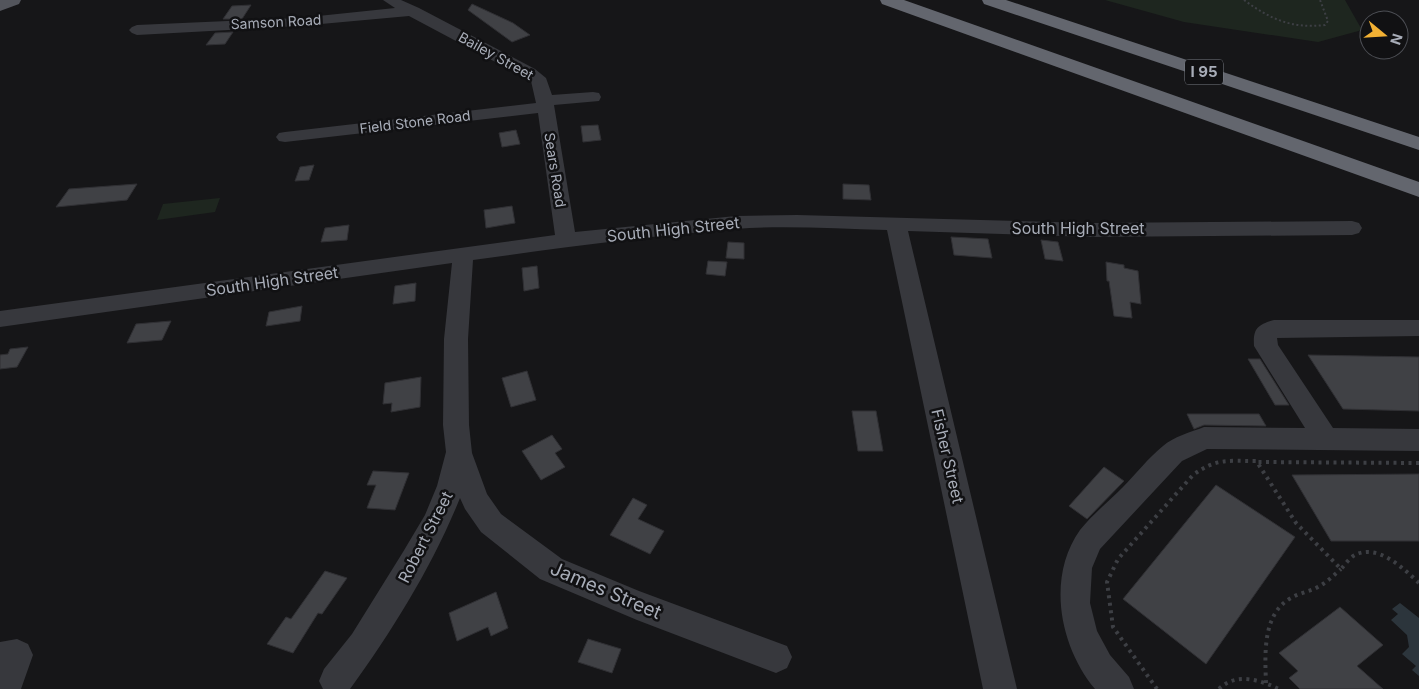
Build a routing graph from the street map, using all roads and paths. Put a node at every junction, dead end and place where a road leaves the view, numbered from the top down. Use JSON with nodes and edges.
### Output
{"nodes":[{"id":1,"x":13,"y":0,"type":"edge"},
{"id":2,"x":390,"y":0,"type":"edge"},
{"id":3,"x":888,"y":0,"type":"edge"},
{"id":4,"x":990,"y":0,"type":"edge"},
{"id":5,"x":1244,"y":0,"type":"edge"},
{"id":6,"x":1320,"y":0,"type":"edge"},
{"id":7,"x":0,"y":6,"type":"edge"},
{"id":8,"x":414,"y":11,"type":"junction"},
{"id":9,"x":137,"y":30,"type":"dead end"},
{"id":10,"x":593,"y":97,"type":"dead end"},
{"id":11,"x":544,"y":104,"type":"junction"},
{"id":12,"x":285,"y":137,"type":"dead end"},
{"id":13,"x":1278,"y":139,"type":"junction"},
{"id":14,"x":1419,"y":144,"type":"edge"},
{"id":15,"x":1419,"y":190,"type":"edge"},
{"id":16,"x":1419,"y":204,"type":"edge"},
{"id":17,"x":896,"y":224,"type":"junction"},
{"id":18,"x":1352,"y":228,"type":"dead end"},
{"id":19,"x":566,"y":240,"type":"junction"},
{"id":20,"x":463,"y":255,"type":"junction"},
{"id":21,"x":0,"y":319,"type":"edge"},
{"id":22,"x":1419,"y":328,"type":"edge"},
{"id":23,"x":1326,"y":439,"type":"junction"},
{"id":24,"x":1419,"y":440,"type":"edge"},
{"id":25,"x":1250,"y":450,"type":"junction"},
{"id":26,"x":459,"y":452,"type":"junction"},
{"id":27,"x":1419,"y":463,"type":"edge"},
{"id":28,"x":1341,"y":570,"type":"junction"},
{"id":29,"x":1419,"y":583,"type":"edge"},
{"id":30,"x":776,"y":657,"type":"dead end"},
{"id":31,"x":0,"y":658,"type":"edge"},
{"id":32,"x":336,"y":681,"type":"dead end"},
{"id":33,"x":1266,"y":683,"type":"junction"},
{"id":34,"x":4,"y":689,"type":"edge"},
{"id":35,"x":1000,"y":689,"type":"edge"},
{"id":36,"x":1117,"y":689,"type":"edge"},
{"id":37,"x":1158,"y":689,"type":"edge"},
{"id":38,"x":1219,"y":689,"type":"edge"},
{"id":39,"x":1279,"y":689,"type":"edge"}],
"edges":[{"from":1,"to":7,"type":"main road"},
{"from":2,"to":8,"type":"street","name":"Bailey Street"},
{"from":3,"to":13,"type":"highway","number":"I 95"},
{"from":4,"to":14,"type":"highway","number":"I 95"},
{"from":5,"to":6,"type":"path"},
{"from":8,"to":9,"type":"street","name":"Samson Road"},
{"from":8,"to":11,"type":"street","name":"Bailey Street"},
{"from":10,"to":11,"type":"street","name":"Bailey Street"},
{"from":11,"to":12,"type":"street","name":"Field Stone Road"},
{"from":11,"to":19,"type":"street","name":"Sears Road"},
{"from":13,"to":15,"type":"highway","number":"I 95"},
{"from":13,"to":16,"type":"highway"},
{"from":17,"to":18,"type":"street","name":"South High Street"},
{"from":17,"to":19,"type":"street","name":"South High Street"},
{"from":17,"to":35,"type":"street","name":"Fisher Street"},
{"from":19,"to":20,"type":"street","name":"South High Street"},
{"from":20,"to":21,"type":"street","name":"South High Street"},
{"from":20,"to":26,"type":"street","name":"Robert Street"},
{"from":22,"to":23,"type":"street"},
{"from":23,"to":24,"type":"street"},
{"from":23,"to":25,"type":"street"},
{"from":25,"to":27,"type":"path"},
{"from":25,"to":28,"type":"path"},
{"from":25,"to":36,"type":"street"},
{"from":25,"to":37,"type":"path"},
{"from":26,"to":30,"type":"street","name":"James Street"},
{"from":26,"to":32,"type":"street","name":"Robert Street"},
{"from":28,"to":29,"type":"path"},
{"from":28,"to":33,"type":"path"},
{"from":31,"to":34,"type":"street"},
{"from":33,"to":38,"type":"path"},
{"from":33,"to":39,"type":"path"}]}
